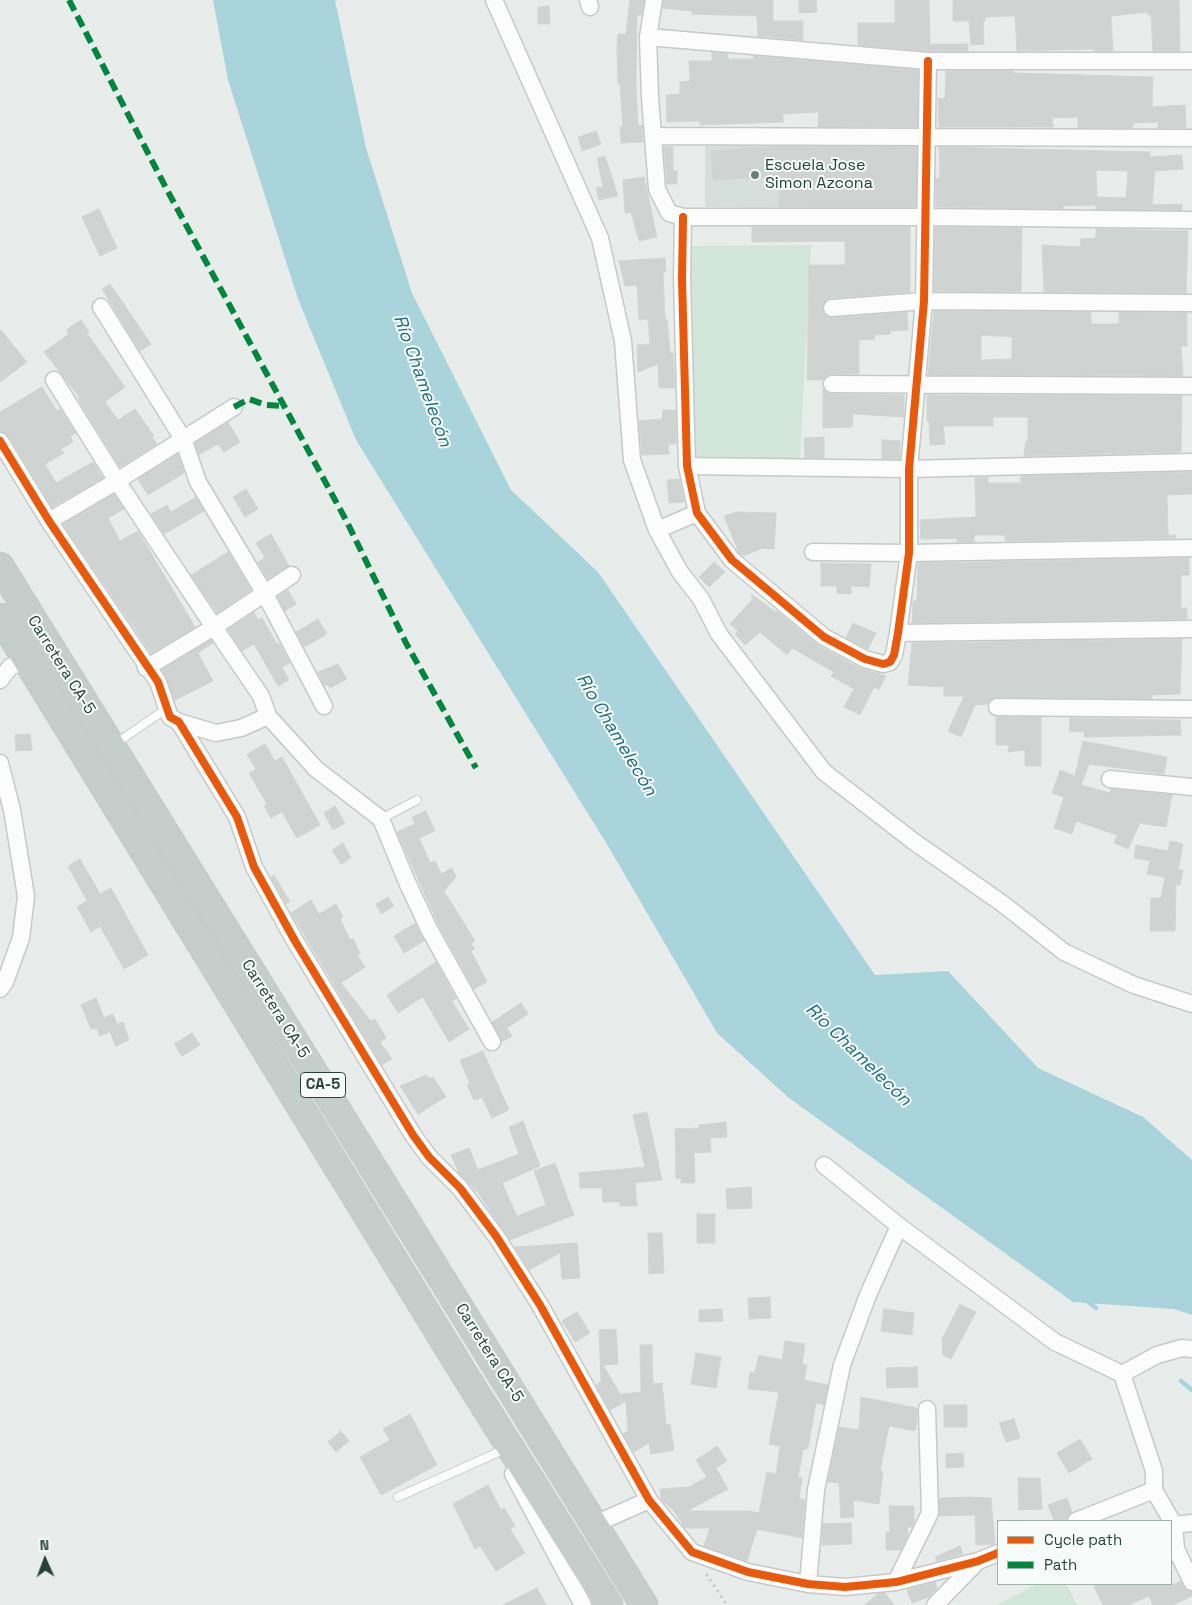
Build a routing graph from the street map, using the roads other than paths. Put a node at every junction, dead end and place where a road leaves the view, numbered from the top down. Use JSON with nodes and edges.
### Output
{"nodes":[{"id":1,"x":494,"y":0,"type":"edge"},
{"id":2,"x":654,"y":0,"type":"edge"},
{"id":3,"x":648,"y":37,"type":"junction"},
{"id":4,"x":928,"y":61,"type":"junction"},
{"id":5,"x":1192,"y":61,"type":"edge"},
{"id":6,"x":653,"y":136,"type":"junction"},
{"id":7,"x":927,"y":136,"type":"junction"},
{"id":8,"x":1192,"y":138,"type":"edge"},
{"id":9,"x":683,"y":217,"type":"junction"},
{"id":10,"x":927,"y":217,"type":"junction"},
{"id":11,"x":1192,"y":220,"type":"edge"},
{"id":12,"x":924,"y":301,"type":"junction"},
{"id":13,"x":1192,"y":303,"type":"edge"},
{"id":14,"x":101,"y":307,"type":"dead end"},
{"id":15,"x":832,"y":308,"type":"dead end"},
{"id":16,"x":54,"y":380,"type":"dead end"},
{"id":17,"x":832,"y":384,"type":"dead end"},
{"id":18,"x":916,"y":385,"type":"junction"},
{"id":19,"x":1192,"y":386,"type":"edge"},
{"id":20,"x":234,"y":407,"type":"dead end"},
{"id":21,"x":184,"y":438,"type":"junction"},
{"id":22,"x":0,"y":441,"type":"edge"},
{"id":23,"x":1192,"y":462,"type":"edge"},
{"id":24,"x":687,"y":466,"type":"junction"},
{"id":25,"x":909,"y":469,"type":"junction"},
{"id":26,"x":117,"y":481,"type":"junction"},
{"id":27,"x":697,"y":513,"type":"junction"},
{"id":28,"x":49,"y":521,"type":"junction"},
{"id":29,"x":658,"y":530,"type":"junction"},
{"id":30,"x":1192,"y":548,"type":"edge"},
{"id":31,"x":813,"y":552,"type":"dead end"},
{"id":32,"x":909,"y":554,"type":"junction"},
{"id":33,"x":0,"y":566,"type":"edge"},
{"id":34,"x":292,"y":575,"type":"dead end"},
{"id":35,"x":265,"y":594,"type":"junction"},
{"id":36,"x":0,"y":617,"type":"edge"},
{"id":37,"x":214,"y":627,"type":"junction"},
{"id":38,"x":1192,"y":628,"type":"edge"},
{"id":39,"x":898,"y":632,"type":"junction"},
{"id":40,"x":27,"y":660,"type":"junction"},
{"id":41,"x":146,"y":668,"type":"junction"},
{"id":42,"x":0,"y":680,"type":"edge"},
{"id":43,"x":324,"y":706,"type":"dead end"},
{"id":44,"x":997,"y":707,"type":"dead end"},
{"id":45,"x":166,"y":709,"type":"junction"},
{"id":46,"x":1192,"y":709,"type":"edge"},
{"id":47,"x":268,"y":716,"type":"junction"},
{"id":48,"x":178,"y":722,"type":"junction"},
{"id":49,"x":100,"y":754,"type":"junction"},
{"id":50,"x":0,"y":763,"type":"edge"},
{"id":51,"x":1110,"y":779,"type":"dead end"},
{"id":52,"x":1192,"y":787,"type":"edge"},
{"id":53,"x":417,"y":800,"type":"dead end"},
{"id":54,"x":381,"y":819,"type":"junction"},
{"id":55,"x":0,"y":989,"type":"edge"},
{"id":56,"x":1192,"y":1004,"type":"edge"},
{"id":57,"x":492,"y":1042,"type":"dead end"},
{"id":58,"x":824,"y":1165,"type":"dead end"},
{"id":59,"x":899,"y":1226,"type":"junction"},
{"id":60,"x":1192,"y":1349,"type":"edge"},
{"id":61,"x":1122,"y":1374,"type":"junction"},
{"id":62,"x":466,"y":1377,"type":"junction"},
{"id":63,"x":927,"y":1409,"type":"dead end"},
{"id":64,"x":501,"y":1451,"type":"junction"},
{"id":65,"x":1154,"y":1490,"type":"junction"},
{"id":66,"x":398,"y":1497,"type":"dead end"},
{"id":67,"x":649,"y":1500,"type":"junction"},
{"id":68,"x":1079,"y":1520,"type":"edge"},
{"id":69,"x":1171,"y":1520,"type":"edge"},
{"id":70,"x":1172,"y":1522,"type":"edge"},
{"id":71,"x":1192,"y":1523,"type":"edge"},
{"id":72,"x":595,"y":1524,"type":"junction"},
{"id":73,"x":1174,"y":1525,"type":"junction"},
{"id":74,"x":997,"y":1553,"type":"edge"},
{"id":75,"x":978,"y":1561,"type":"junction"},
{"id":76,"x":896,"y":1582,"type":"junction"},
{"id":77,"x":1192,"y":1582,"type":"edge"},
{"id":78,"x":808,"y":1584,"type":"junction"},
{"id":79,"x":583,"y":1605,"type":"edge"},
{"id":80,"x":609,"y":1605,"type":"edge"},
{"id":81,"x":644,"y":1605,"type":"edge"},
{"id":82,"x":935,"y":1605,"type":"edge"}],
"edges":[{"from":1,"to":29,"type":"street"},
{"from":2,"to":3,"type":"street"},
{"from":3,"to":4,"type":"street"},
{"from":3,"to":6,"type":"street"},
{"from":4,"to":5,"type":"street"},
{"from":4,"to":7,"type":"street"},
{"from":6,"to":7,"type":"street"},
{"from":6,"to":9,"type":"street"},
{"from":7,"to":8,"type":"street"},
{"from":7,"to":10,"type":"street"},
{"from":9,"to":10,"type":"street"},
{"from":9,"to":24,"type":"street"},
{"from":10,"to":11,"type":"street"},
{"from":10,"to":12,"type":"street"},
{"from":12,"to":13,"type":"street"},
{"from":12,"to":15,"type":"street"},
{"from":12,"to":18,"type":"street"},
{"from":14,"to":21,"type":"street"},
{"from":16,"to":26,"type":"street"},
{"from":17,"to":18,"type":"street"},
{"from":18,"to":19,"type":"street"},
{"from":18,"to":25,"type":"street"},
{"from":20,"to":21,"type":"street"},
{"from":21,"to":26,"type":"street"},
{"from":21,"to":35,"type":"street"},
{"from":22,"to":28,"type":"street"},
{"from":23,"to":25,"type":"street"},
{"from":24,"to":25,"type":"street"},
{"from":24,"to":27,"type":"street"},
{"from":25,"to":32,"type":"street"},
{"from":26,"to":28,"type":"street"},
{"from":26,"to":37,"type":"street"},
{"from":27,"to":29,"type":"street"},
{"from":27,"to":39,"type":"street"},
{"from":28,"to":41,"type":"street"},
{"from":29,"to":56,"type":"street"},
{"from":30,"to":32,"type":"street"},
{"from":31,"to":32,"type":"street"},
{"from":32,"to":39,"type":"street"},
{"from":33,"to":49,"type":"highway","name":"Carretera CA-5","number":"CA-5"},
{"from":34,"to":35,"type":"street"},
{"from":35,"to":37,"type":"street"},
{"from":35,"to":43,"type":"street"},
{"from":36,"to":40,"type":"highway","name":"Carretera CA-5","number":"CA-5"},
{"from":37,"to":41,"type":"street"},
{"from":37,"to":47,"type":"street"},
{"from":38,"to":39,"type":"street"},
{"from":40,"to":42,"type":"street"},
{"from":40,"to":49,"type":"highway","name":"Carretera CA-5","number":"CA-5"},
{"from":41,"to":45,"type":"street"},
{"from":44,"to":46,"type":"street"},
{"from":45,"to":48,"type":"street"},
{"from":45,"to":49,"type":"lane"},
{"from":47,"to":48,"type":"street"},
{"from":47,"to":54,"type":"street"},
{"from":48,"to":67,"type":"street"},
{"from":49,"to":62,"type":"highway","name":"Carretera CA-5","number":"CA-5"},
{"from":49,"to":72,"type":"highway","name":"Carretera CA-5","number":"CA-5"},
{"from":50,"to":55,"type":"street"},
{"from":51,"to":52,"type":"street"},
{"from":53,"to":54,"type":"lane"},
{"from":54,"to":57,"type":"street"},
{"from":58,"to":59,"type":"street"},
{"from":59,"to":61,"type":"street"},
{"from":59,"to":78,"type":"street"},
{"from":60,"to":61,"type":"street"},
{"from":61,"to":65,"type":"street"},
{"from":62,"to":64,"type":"street"},
{"from":62,"to":80,"type":"highway","name":"Carretera CA-5","number":"CA-5"},
{"from":63,"to":76,"type":"street"},
{"from":64,"to":66,"type":"lane"},
{"from":64,"to":79,"type":"street"},
{"from":65,"to":68,"type":"street"},
{"from":65,"to":69,"type":"street"},
{"from":67,"to":72,"type":"street"},
{"from":67,"to":78,"type":"street"},
{"from":70,"to":73,"type":"street"},
{"from":71,"to":73,"type":"street"},
{"from":72,"to":81,"type":"highway","name":"Carretera CA-5","number":"CA-5"},
{"from":73,"to":77,"type":"street"},
{"from":74,"to":75,"type":"street"},
{"from":75,"to":76,"type":"street"},
{"from":75,"to":82,"type":"street"},
{"from":76,"to":78,"type":"street"}]}
